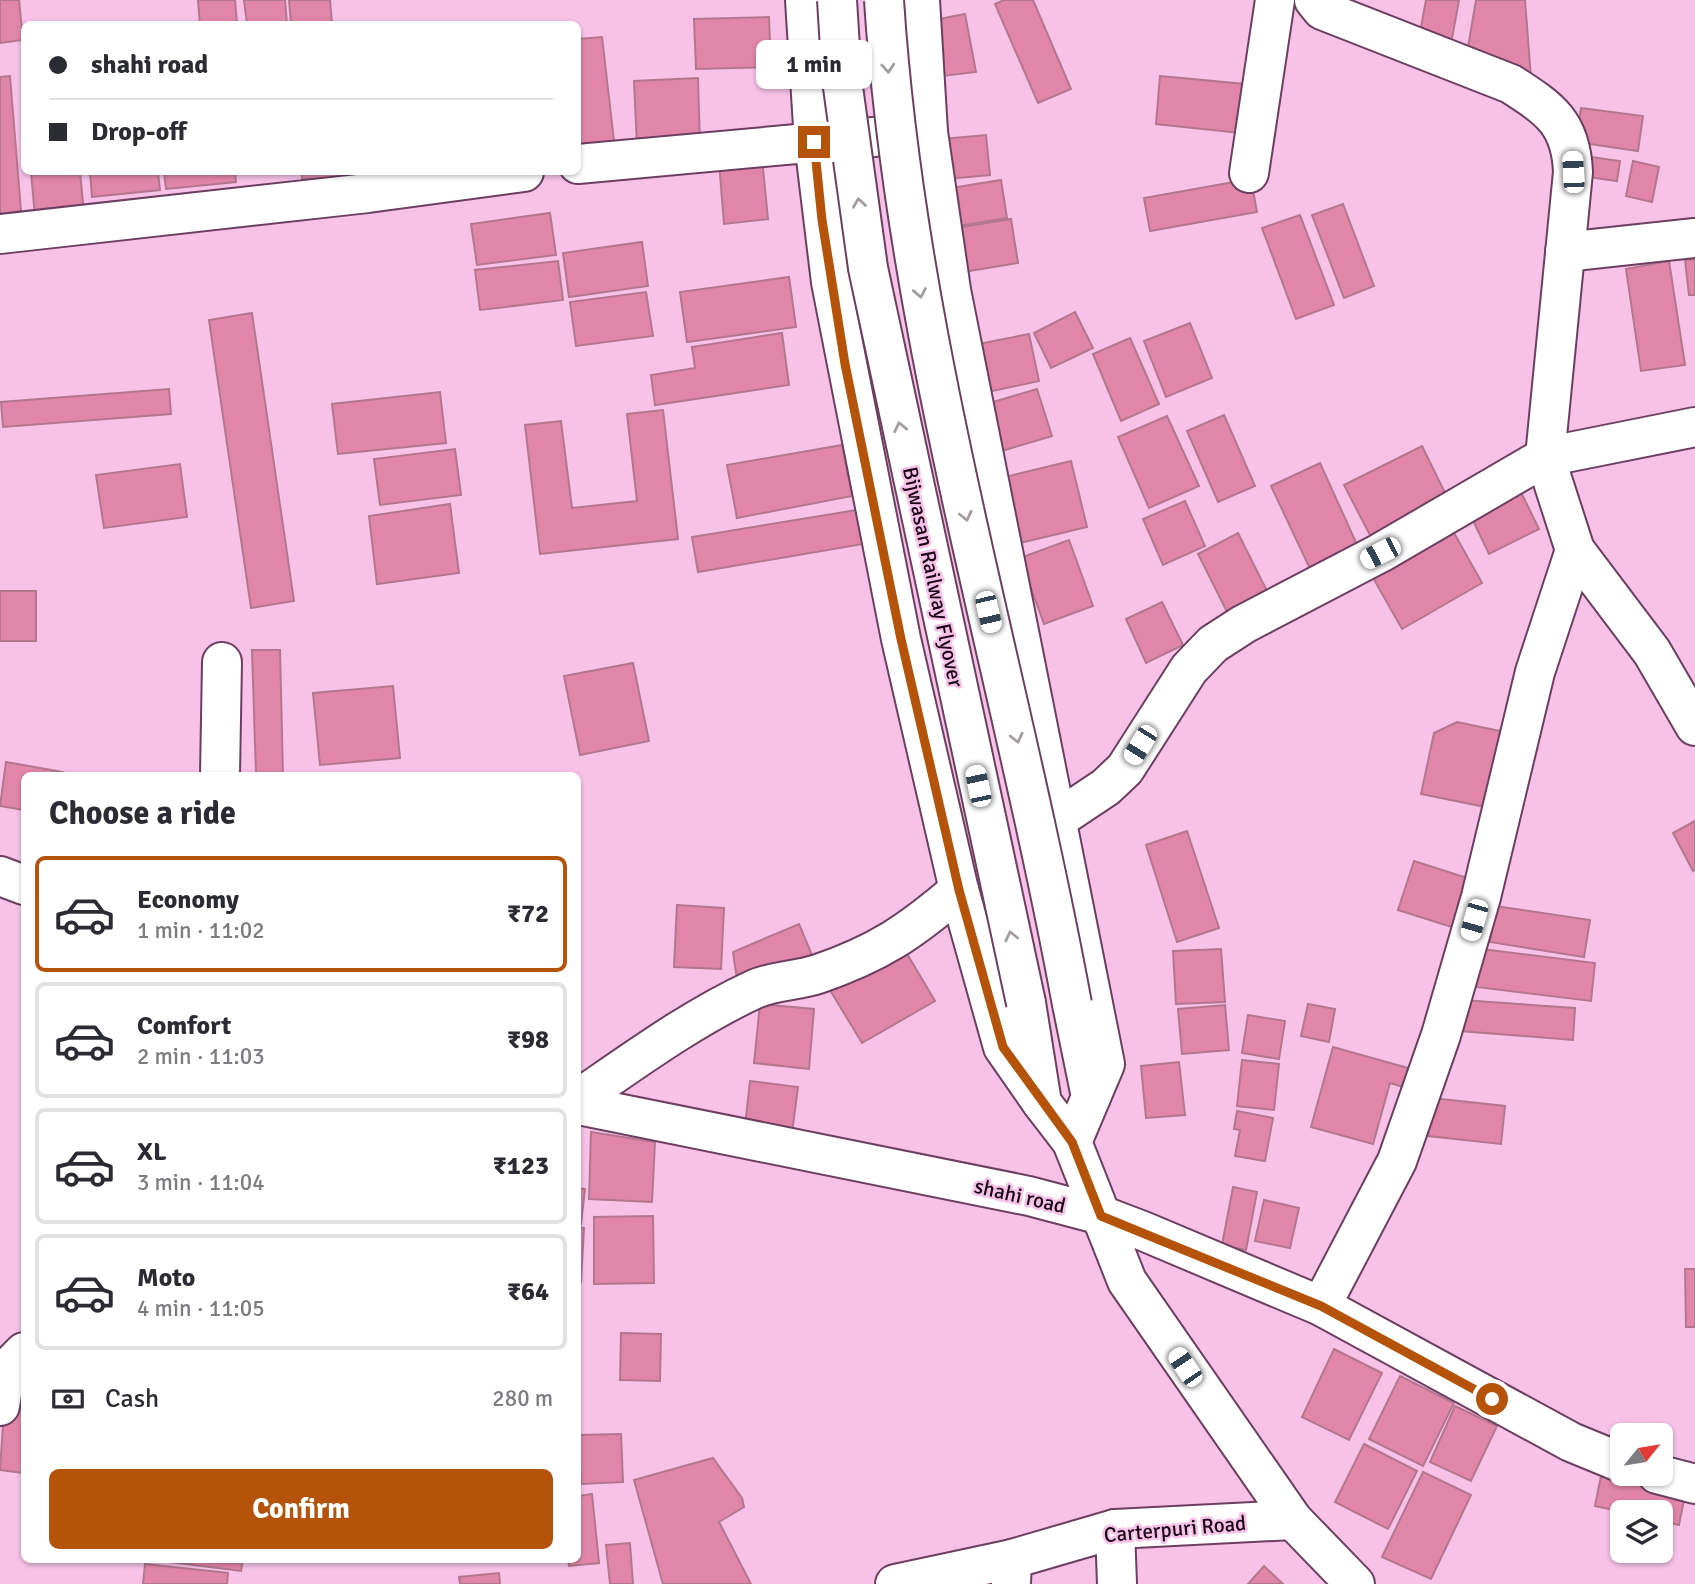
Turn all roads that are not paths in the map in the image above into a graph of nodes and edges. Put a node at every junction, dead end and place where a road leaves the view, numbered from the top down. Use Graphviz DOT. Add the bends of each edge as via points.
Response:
graph roads {
  1 [pos="804,0"];
  2 [pos="837,0"];
  3 [pos="884,0"];
  4 [pos="920,0"];
  5 [pos="1275,0"];
  6 [pos="1314,0"];
  7 [pos="928,132"];
  8 [pos="814,142"];
  9 [pos="581,164"];
  10 [pos="1249,173"];
  11 [pos="502,175"];
  12 [pos="0,234"];
  13 [pos="1695,239"];
  14 [pos="1565,252"];
  15 [pos="1695,427"];
  16 [pos="1545,457"];
  17 [pos="1575,550"];
  18 [pos="222,662"];
  19 [pos="1695,726"];
  20 [pos="220,772"];
  21 [pos="1058,819"];
  22 [pos="0,876"];
  23 [pos="21,884"];
  24 [pos="959,890"];
  25 [pos="581,1097"];
  26 [pos="1091,1097"];
  27 [pos="1042,1103"];
  28 [pos="581,1106"];
  29 [pos="1072,1142"];
  30 [pos="1101,1216"];
  31 [pos="1321,1306"];
  32 [pos="21,1355"];
  33 [pos="0,1406"];
  34 [pos="1610,1458"];
  35 [pos="1673,1478"];
  36 [pos="1695,1484"];
  37 [pos="1293,1520"];
  38 [pos="1115,1529"];
  39 [pos="1011,1572"];
  40 [pos="895,1584"];
  41 [pos="1117,1584"];
  42 [pos="1355,1584"];
  1 -- 8 [label="street"];
  27 -- 2 [label="street, Bijwasan Railway Flyover, one-way, bridge" via="1026,1003 868,268 842,80"];
  3 -- 26 [label="street, Bijwasan Railway Flyover, one-way, bridge" via="889,77 913,259 937,386 1049,879"];
  4 -- 7 [label="street"];
  5 -- 10 [label="street"];
  6 -- 14 [label="street" via="1322,9 1511,84 1561,123 1572,147 1573,172"];
  7 -- 8 [label="street"];
  7 -- 21 [label="street" via="951,290"];
  8 -- 9 [label="street"];
  8 -- 24 [label="street" via="845,364 901,639"];
  11 -- 12 [label="street"];
  13 -- 14 [label="street"];
  14 -- 16 [label="street"];
  15 -- 16 [label="street"];
  16 -- 17 [label="street"];
  16 -- 21 [label="street" via="1213,644 1189,669 1125,769 1106,788"];
  17 -- 19 [label="street" via="1652,652"];
  17 -- 31 [label="street" via="1535,672 1481,897 1441,1035 1397,1161"];
  18 -- 20 [label="street"];
  21 -- 26 [label="street" via="1105,1064"];
  22 -- 23 [label="street"];
  24 -- 25 [label="street" via="920,923 869,956 813,976 769,983 734,999"];
  24 -- 27 [label="street" via="1003,1047"];
  26 -- 29 [label="street"];
  27 -- 29 [label="street, Bijwasan Railway Flyover"];
  28 -- 30 [label="street, shahi road" via="1029,1196"];
  29 -- 30 [label="street, Bijwasan Railway Flyover"];
  30 -- 31 [label="street, shahi road"];
  30 -- 37 [label="street, Bijwasan Railway Flyover" via="1128,1281"];
  31 -- 34 [label="street, shahi road"];
  32 -- 33 [label="street" via="6,1370"];
  35 -- 36 [label="street"];
  37 -- 38 [label="street, Carterpuri Road"];
  37 -- 42 [label="street, Bijwasan Railway Flyover"];
  38 -- 39 [label="street, Carterpuri Road"];
  38 -- 41 [label="street"];
  39 -- 40 [label="street, Carterpuri Road"];
}
